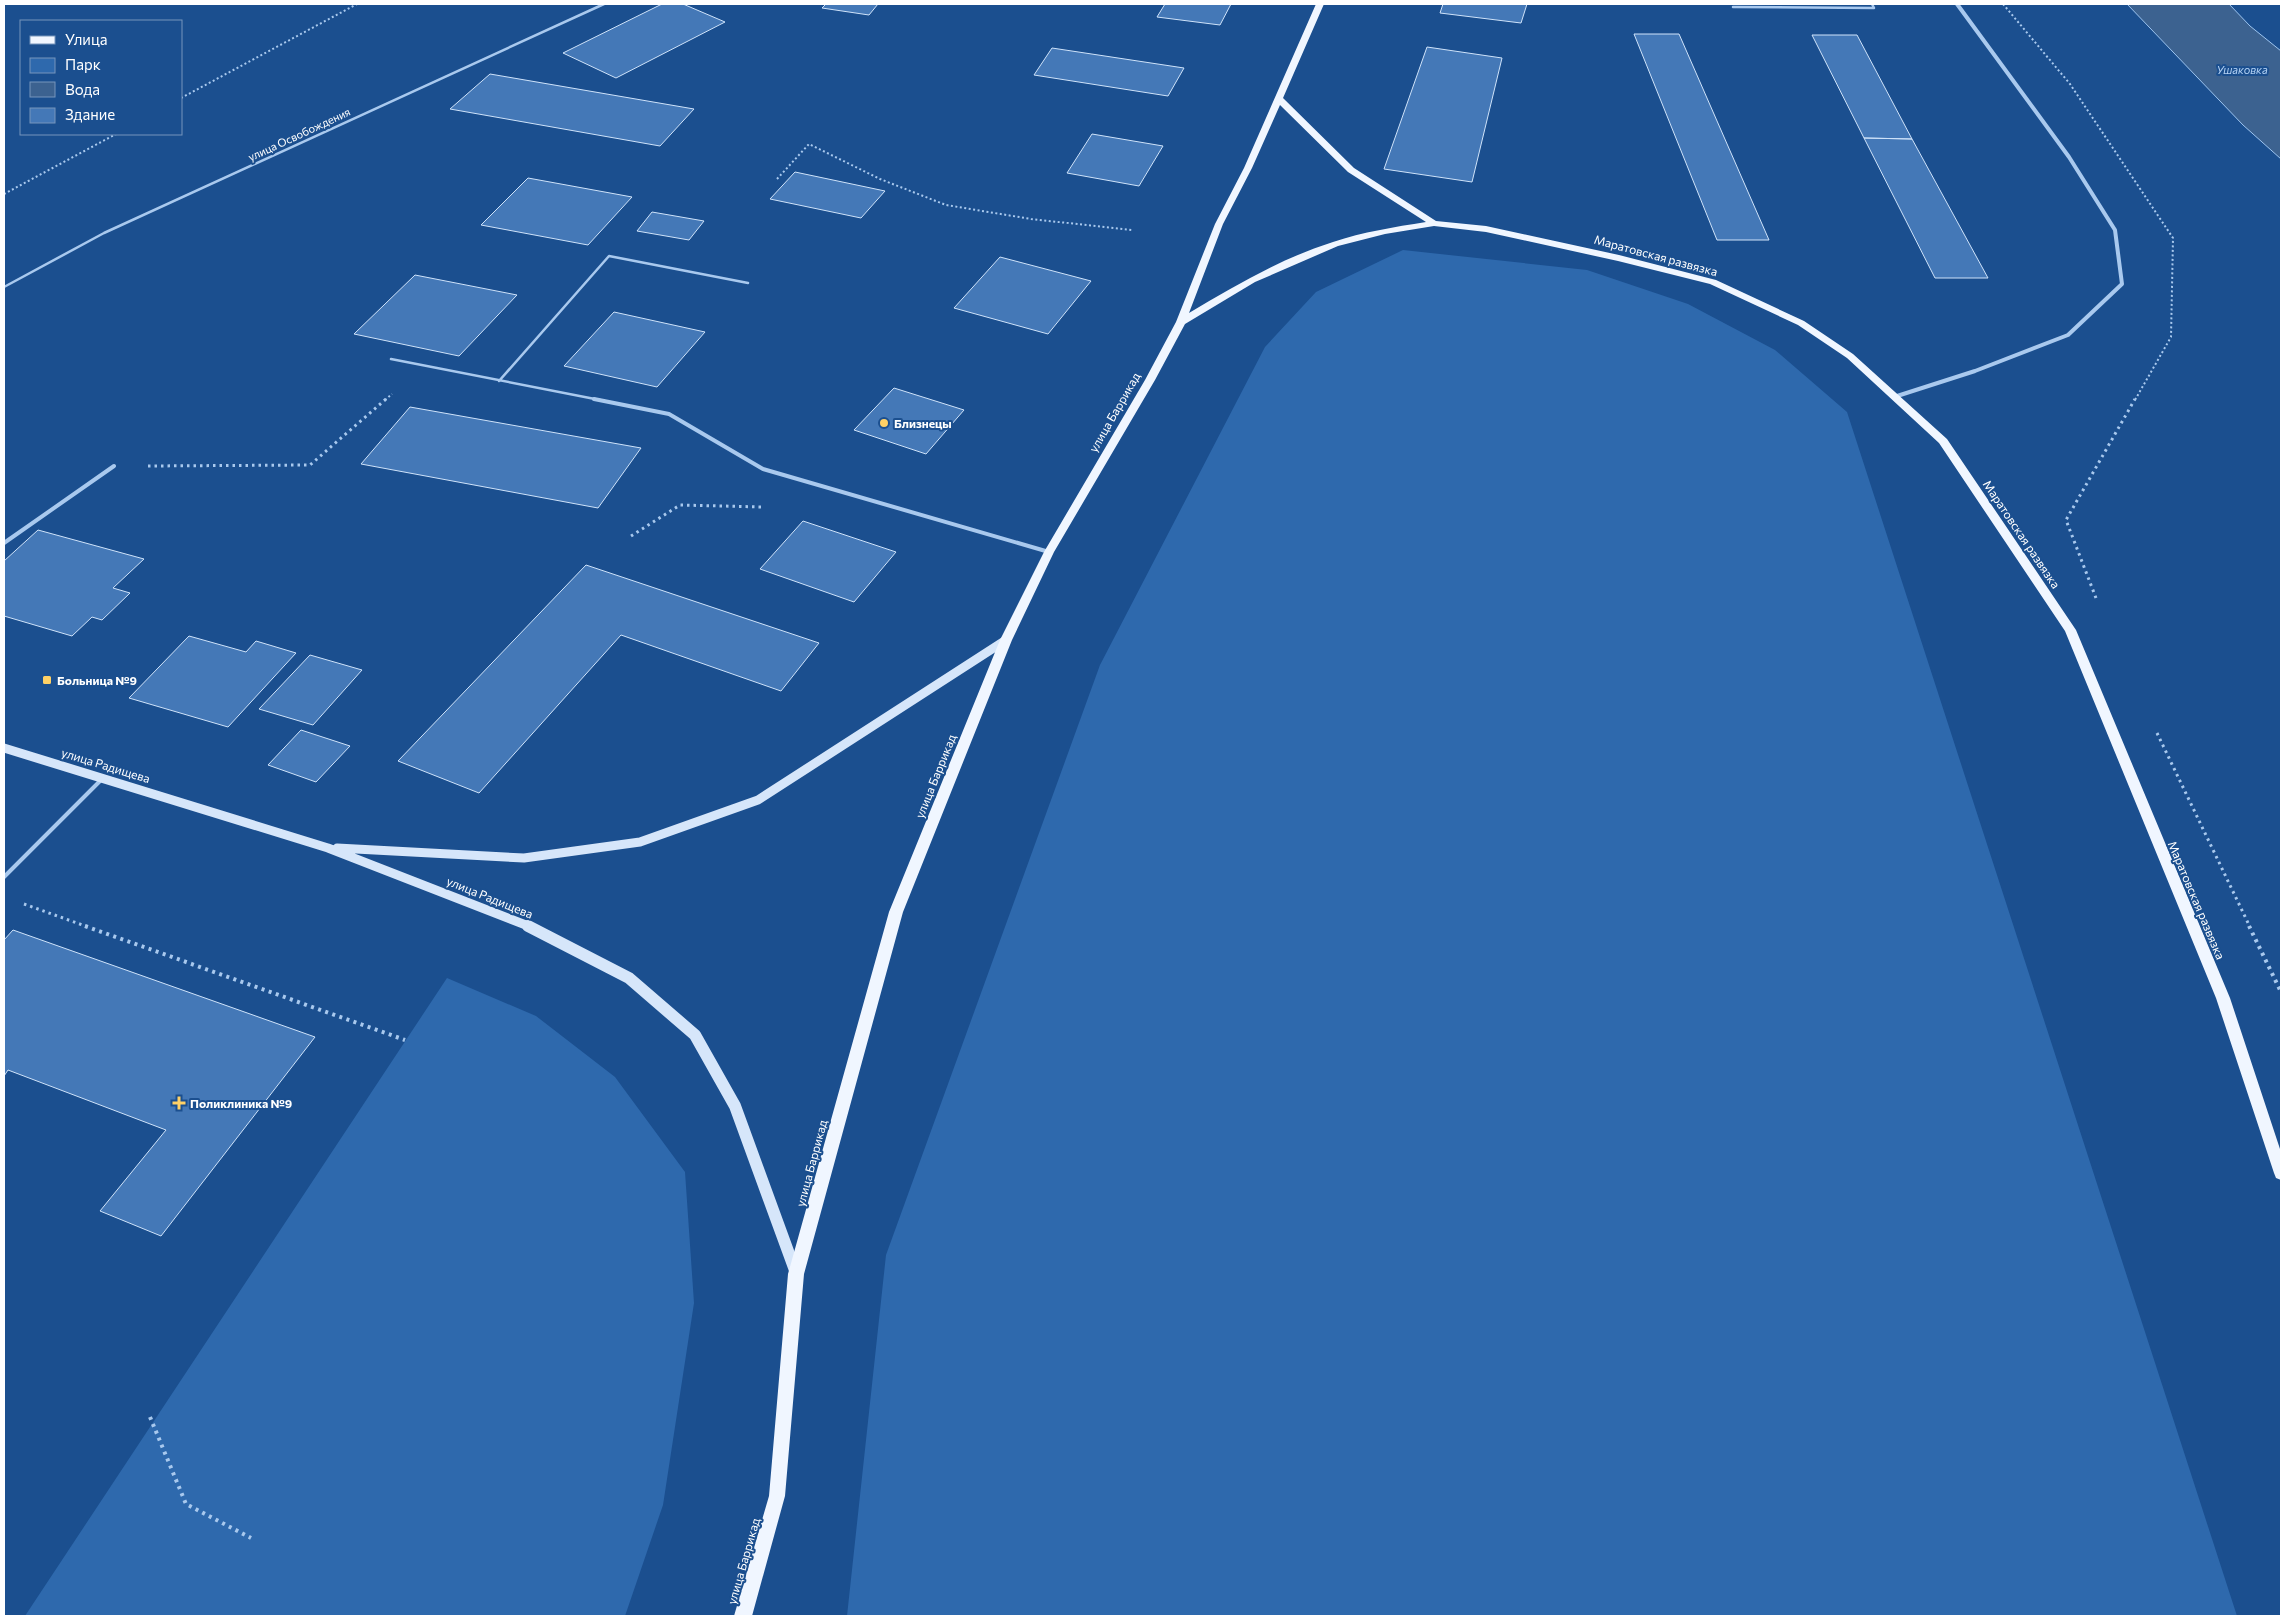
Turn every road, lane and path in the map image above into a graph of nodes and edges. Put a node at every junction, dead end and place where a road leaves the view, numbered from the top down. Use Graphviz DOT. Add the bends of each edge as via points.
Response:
graph roads {
  1 [pos="358,4"];
  2 [pos="604,4"];
  3 [pos="1320,4"];
  4 [pos="1872,4"];
  5 [pos="1957,4"];
  6 [pos="2003,4"];
  7 [pos="1733,7"];
  8 [pos="182,97"];
  9 [pos="1279,99"];
  10 [pos="114,135"];
  11 [pos="777,179"];
  12 [pos="4,194"];
  13 [pos="1434,223"];
  14 [pos="1132,230"];
  15 [pos="748,283"];
  16 [pos="4,287"];
  17 [pos="1181,322"];
  18 [pos="391,359"];
  19 [pos="425,366"];
  20 [pos="499,381"];
  21 [pos="1894,397"];
  22 [pos="114,466"];
  23 [pos="766,507"];
  24 [pos="631,536"];
  25 [pos="4,543"];
  26 [pos="1049,552"];
  27 [pos="2098,604"];
  28 [pos="1006,640"];
  29 [pos="2156,731"];
  30 [pos="4,748"];
  31 [pos="102,778"];
  32 [pos="328,848"];
  33 [pos="4,877"];
  34 [pos="16,901"];
  35 [pos="2281,992"];
  36 [pos="405,1040"];
  37 [pos="2281,1173"];
  38 [pos="796,1274"];
  39 [pos="150,1417"];
  40 [pos="251,1538"];
  41 [pos="743,1616"];
  1 -- 8 [label="path"];
  2 -- 16 [label="lane, улица Освобождения" via="104,233"];
  3 -- 9 [label="main road, улица Баррикад"];
  4 -- 7 [label="lane" via="1874,8"];
  5 -- 21 [label="street" via="2069,157 2115,230 2122,284 2068,335 1975,371"];
  6 -- 27 [label="path" via="2070,84 2173,238 2171,337 2066,520"];
  9 -- 13 [label="main road" via="1351,170"];
  9 -- 17 [label="main road, улица Баррикад" via="1219,224"];
  10 -- 12 [label="path"];
  11 -- 14 [label="path" via="809,144 880,179 946,205 1031,219"];
  13 -- 17 [label="main road" via="1385,230 1335,244 1252,280"];
  13 -- 21 [label="main road, Маратовская развязка" via="1486,229 1713,282 1801,323 1850,356"];
  15 -- 20 [label="lane" via="610,256"];
  17 -- 26 [label="main road, улица Баррикад"];
  18 -- 19 [label="lane"];
  19 -- 20 [label="lane"];
  19 -- 22 [label="path" via="310,465"];
  20 -- 26 [label="lane" via="669,414 763,469"];
  21 -- 37 [label="main road, Маратовская развязка" via="1943,441 2070,630 2223,998"];
  22 -- 25 [label="lane"];
  23 -- 24 [label="path" via="680,505"];
  26 -- 28 [label="main road, улица Баррикад"];
  28 -- 32 [label="main road" via="758,800 640,842 524,858"];
  28 -- 38 [label="main road, улица Баррикад" via="896,912"];
  29 -- 35 [label="path"];
  30 -- 31 [label="main road, улица Радищева"];
  31 -- 32 [label="main road, улица Радищева"];
  31 -- 33 [label="lane"];
  32 -- 38 [label="main road, улица Радищева" via="523,924 620,973 695,1035 735,1106"];
  34 -- 36 [label="path"];
  38 -- 41 [label="main road, улица Баррикад" via="777,1496"];
  39 -- 40 [label="path" via="186,1504"];
}
